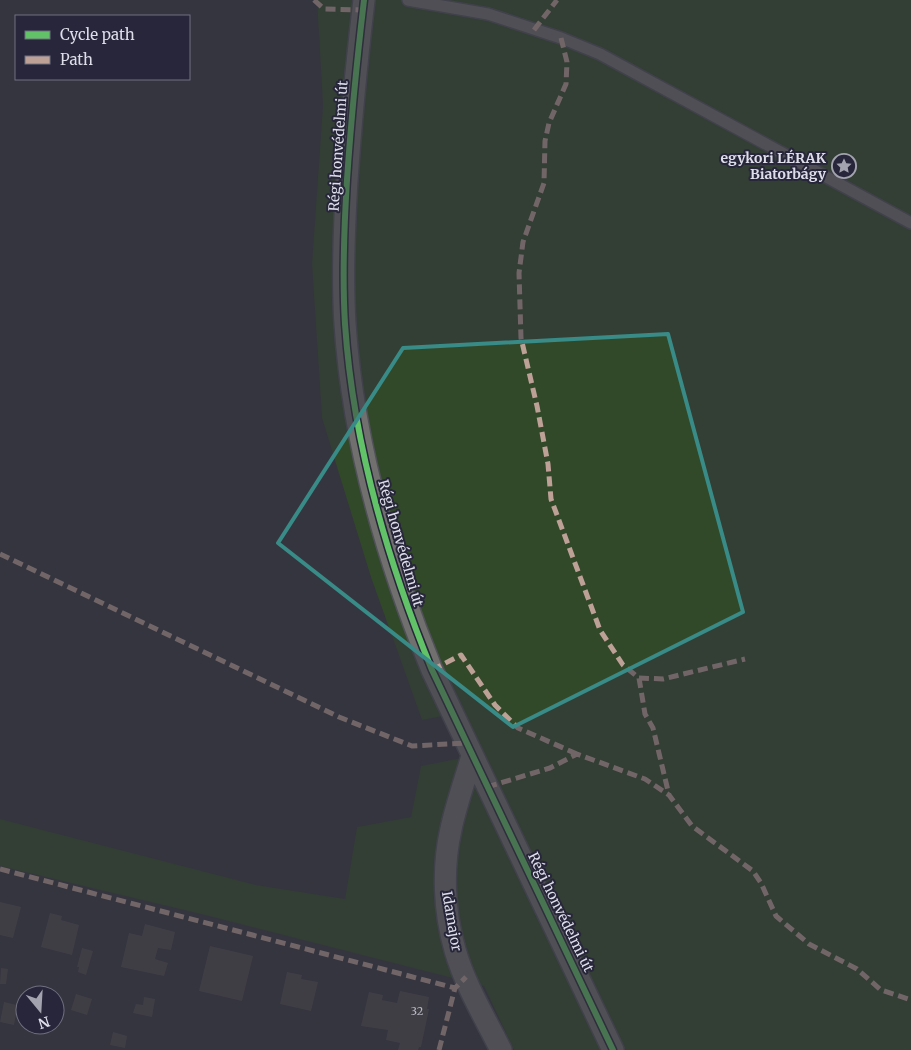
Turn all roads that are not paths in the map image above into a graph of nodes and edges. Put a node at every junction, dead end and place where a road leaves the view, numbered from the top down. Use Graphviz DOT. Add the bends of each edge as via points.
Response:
graph roads {
  1 [pos="364,0"];
  2 [pos="408,0"];
  3 [pos="911,223"];
  4 [pos="472,756"];
  5 [pos="501,1050"];
  6 [pos="613,1050"];
  1 -- 4 [label="street, Régi honvédelmi út" via="353,93 344,236 345,324 355,412 385,538 407,608"];
  2 -- 3 [label="lane" via="488,14 600,54"];
  4 -- 5 [label="street, Idamajor" via="450,830 447,908 455,950"];
  4 -- 6 [label="street, Régi honvédelmi út"];
}
